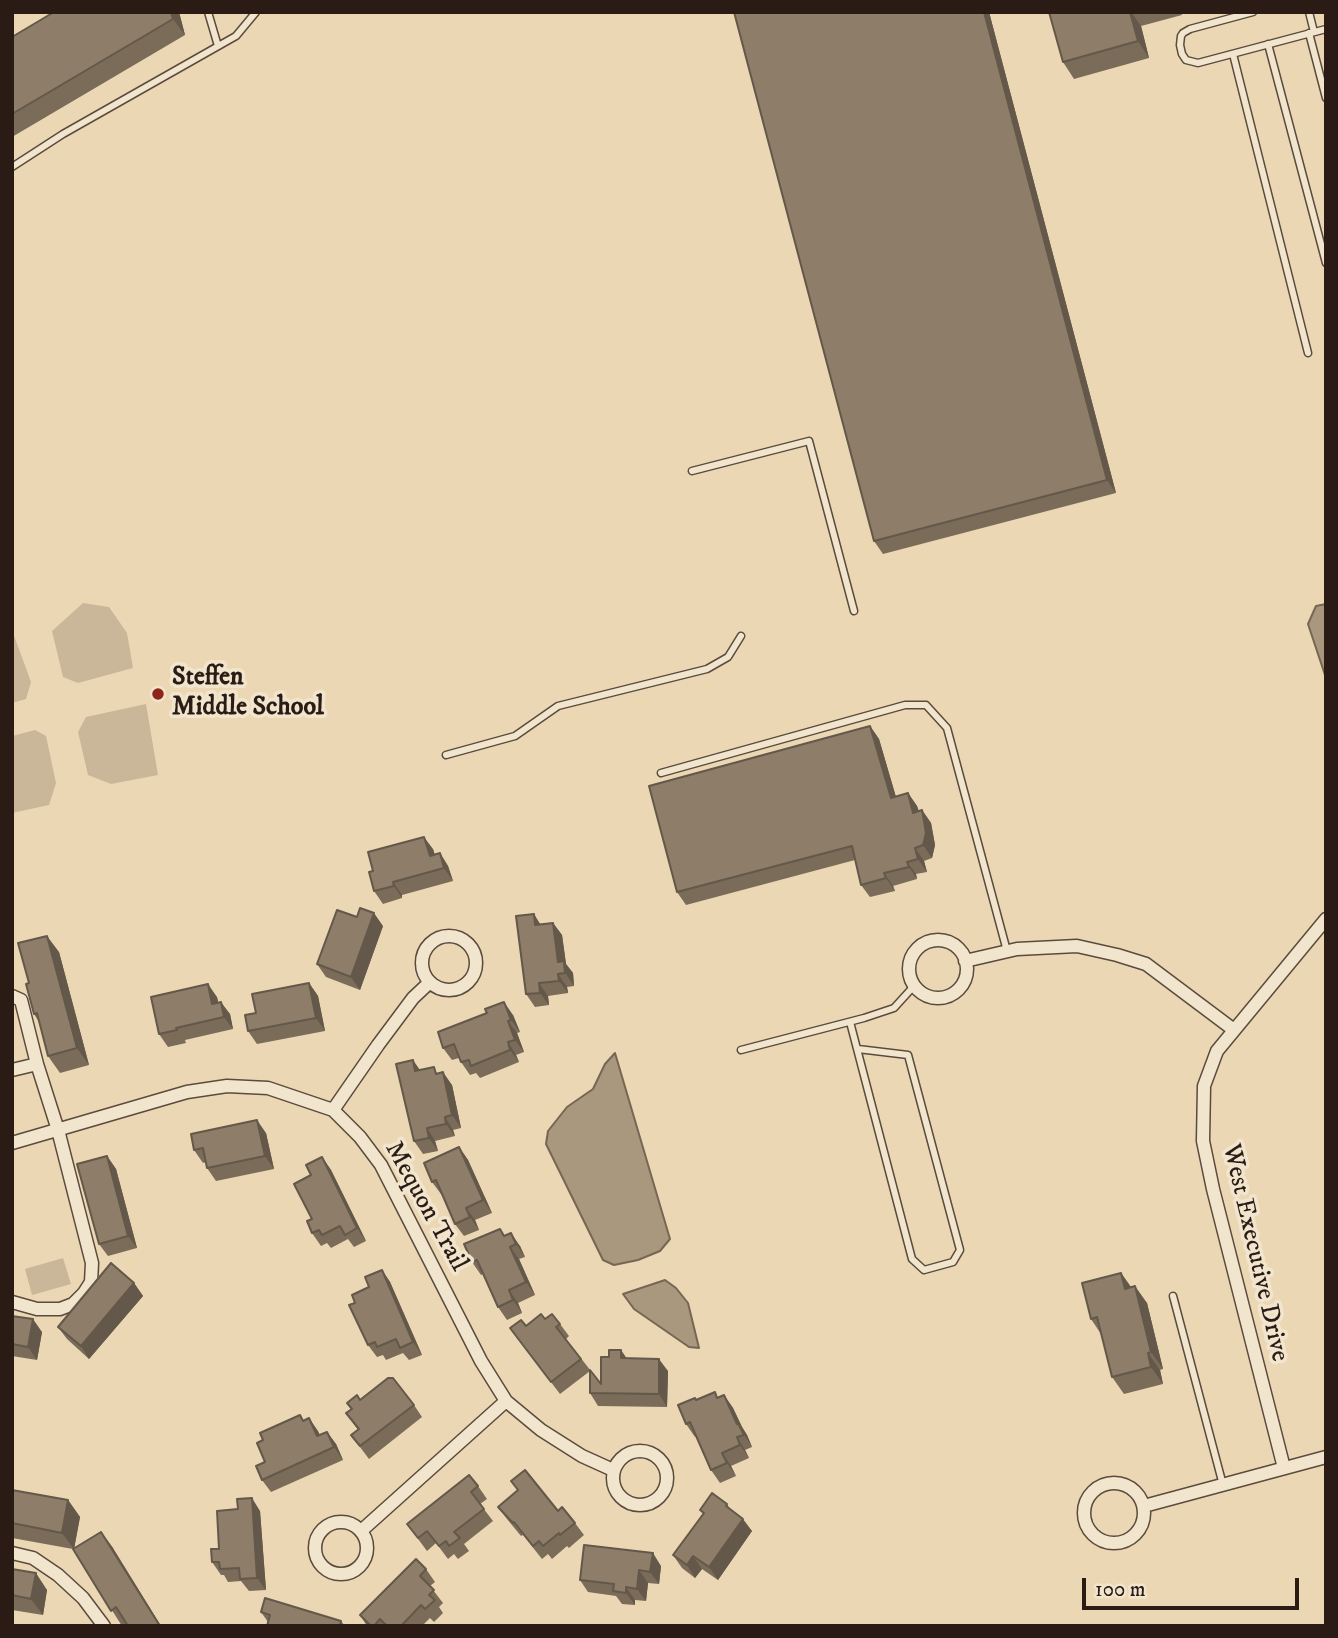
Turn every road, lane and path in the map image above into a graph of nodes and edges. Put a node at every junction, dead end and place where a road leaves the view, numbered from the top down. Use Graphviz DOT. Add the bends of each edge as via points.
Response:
graph roads {
  1 [pos="208,12"];
  2 [pos="256,12"];
  3 [pos="1253,12"];
  4 [pos="1309,12"];
  5 [pos="1326,29"];
  6 [pos="1311,33"];
  7 [pos="1268,44"];
  8 [pos="218,46"];
  9 [pos="1233,54"];
  10 [pos="1326,98"];
  11 [pos="12,167"];
  12 [pos="1326,263"];
  13 [pos="1308,353"];
  14 [pos="692,471"];
  15 [pos="854,611"];
  16 [pos="741,636"];
  17 [pos="446,755"];
  18 [pos="661,773"];
  19 [pos="1326,919"];
  20 [pos="1007,951"];
  21 [pos="965,961"];
  22 [pos="430,982"];
  23 [pos="914,986"];
  24 [pos="12,996"];
  25 [pos="850,1022"];
  26 [pos="1234,1030"];
  27 [pos="858,1049"];
  28 [pos="741,1050"];
  29 [pos="37,1064"];
  30 [pos="12,1070"];
  31 [pos="333,1110"];
  32 [pos="58,1130"];
  33 [pos="12,1143"];
  34 [pos="1173,1296"];
  35 [pos="12,1302"];
  36 [pos="506,1401"];
  37 [pos="1326,1457"];
  38 [pos="1284,1468"];
  39 [pos="613,1471"];
  40 [pos="1223,1485"];
  41 [pos="1144,1506"];
  42 [pos="361,1531"];
  43 [pos="12,1553"];
  44 [pos="104,1626"];
  1 -- 8 [label="lane"];
  2 -- 8 [label="lane" via="236,36"];
  3 -- 9 [label="lane" via="1190,29 1181,36 1182,54 1191,62"];
  4 -- 6 [label="lane"];
  5 -- 6 [label="lane"];
  6 -- 7 [label="lane"];
  6 -- 10 [label="lane"];
  7 -- 9 [label="lane"];
  7 -- 12 [label="lane"];
  8 -- 11 [label="lane"];
  9 -- 13 [label="lane"];
  14 -- 15 [label="lane" via="809,441"];
  16 -- 17 [label="lane" via="727,657 707,669 558,706 515,736"];
  18 -- 20 [label="lane" via="905,705 926,705 947,728"];
  19 -- 26 [label="street, West Executive Drive"];
  20 -- 21 [label="street"];
  20 -- 26 [label="street" via="1077,946 1146,964"];
  21 -- 23 [label="street" via="961,987 947,997 928,997"];
  21 -- 23 [label="street" via="954,945 934,940 925,943 911,958"];
  22 -- 22 [label="street" via="446,990 469,981 476,966 467,943 450,936 433,941 422,966"];
  22 -- 31 [label="street" via="413,998"];
  23 -- 25 [label="lane" via="894,1007"];
  24 -- 29 [label="street" via="21,1000"];
  25 -- 27 [label="lane"];
  25 -- 28 [label="lane"];
  26 -- 38 [label="street, West Executive Drive" via="1217,1051 1205,1086 1203,1141"];
  27 -- 27 [label="lane" via="912,1259 924,1270 953,1262 960,1250 908,1055"];
  29 -- 30 [label="street"];
  29 -- 32 [label="street"];
  31 -- 32 [label="street, Mequon Trail" via="268,1088 227,1086 187,1092"];
  31 -- 36 [label="street, Mequon Trail" via="381,1164"];
  32 -- 33 [label="street, Mequon Trail"];
  32 -- 35 [label="street" via="92,1263 91,1282 73,1304 60,1309"];
  34 -- 40 [label="lane"];
  36 -- 39 [label="street, Mequon Trail" via="541,1430"];
  36 -- 42 [label="street"];
  37 -- 38 [label="street"];
  38 -- 40 [label="street"];
  39 -- 39 [label="street" via="614,1489 626,1502 644,1505 665,1489 663,1463 649,1452 623,1456"];
  40 -- 41 [label="street"];
  41 -- 41 [label="street" via="1131,1488 1112,1483 1094,1490 1085,1517 1102,1540 1121,1542 1138,1531"];
  42 -- 42 [label="street" via="339,1521 323,1528 315,1542 322,1566 347,1574 362,1564 368,1547"];
  43 -- 44 [label="street" via="33,1558 58,1575"];
}
